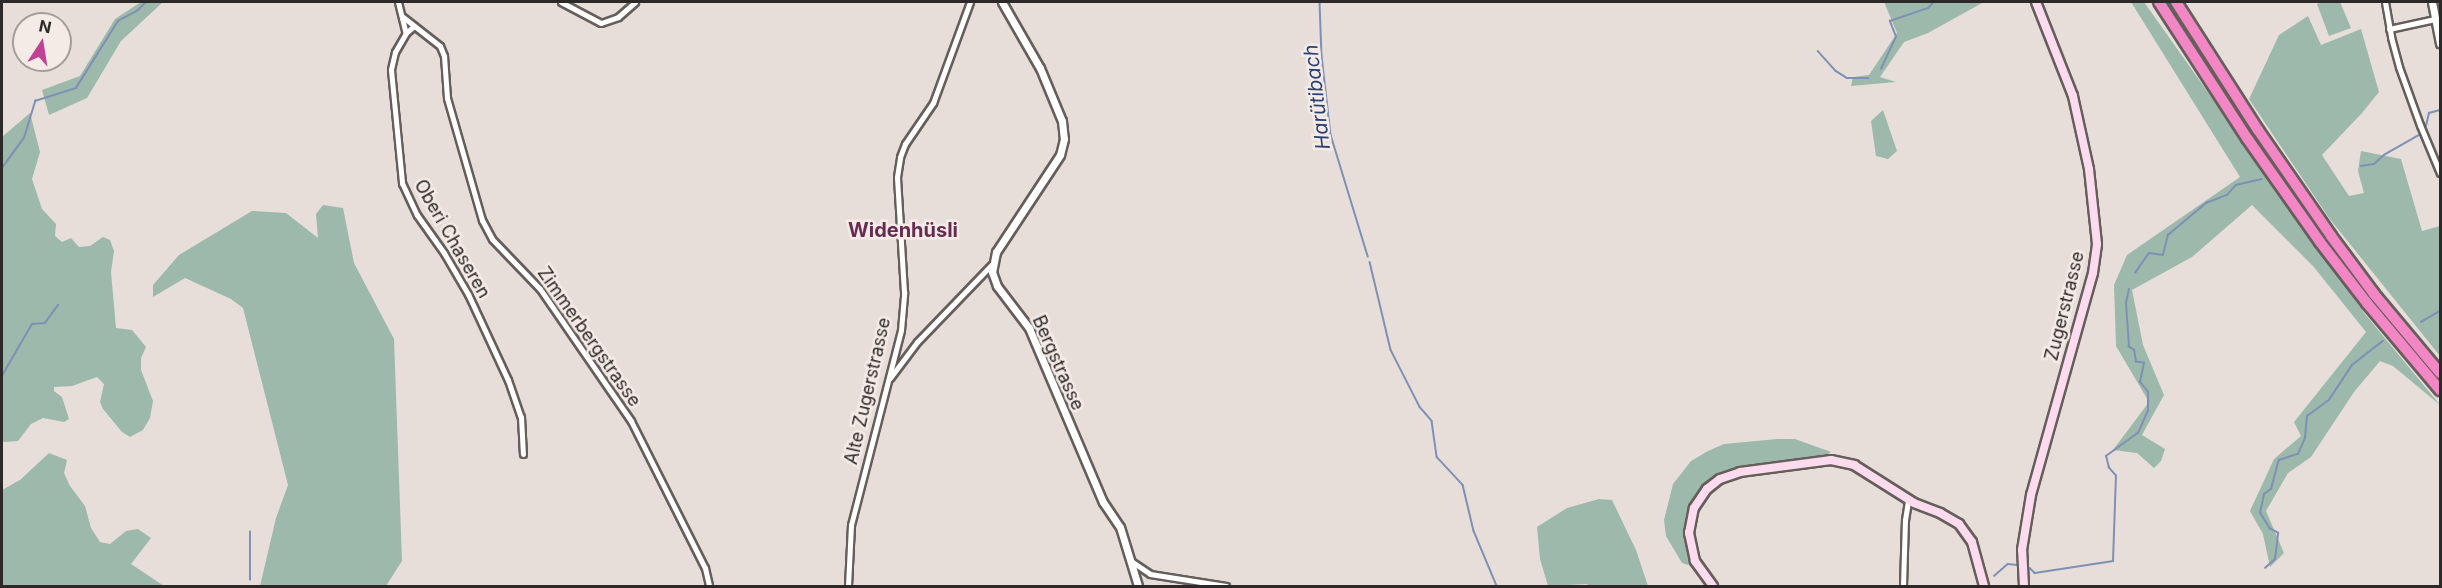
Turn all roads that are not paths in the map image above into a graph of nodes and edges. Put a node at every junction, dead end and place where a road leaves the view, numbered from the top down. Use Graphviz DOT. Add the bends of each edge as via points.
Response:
graph roads {
  1 [pos="398,2"];
  2 [pos="561,2"];
  3 [pos="635,2"];
  4 [pos="970,2"];
  5 [pos="1002,2"];
  6 [pos="2036,2"];
  7 [pos="2158,2"];
  8 [pos="2176,2"];
  9 [pos="2385,2"];
  10 [pos="2432,2"];
  11 [pos="403,17"];
  12 [pos="2435,19"];
  13 [pos="414,26"];
  14 [pos="2389,28"];
  15 [pos="406,33"];
  16 [pos="2440,43"];
  17 [pos="2440,173"];
  18 [pos="991,265"];
  19 [pos="2440,373"];
  20 [pos="889,380"];
  21 [pos="2440,390"];
  22 [pos="523,454"];
  23 [pos="1908,500"];
  24 [pos="1131,561"];
  25 [pos="1150,574"];
  26 [pos="1137,585"];
  27 [pos="709,586"];
  28 [pos="848,586"];
  29 [pos="1226,586"];
  30 [pos="1713,586"];
  31 [pos="1903,586"];
  32 [pos="1984,586"];
  33 [pos="2024,586"];
  1 -- 11 [label="street"];
  2 -- 3 [label="street" via="600,23 618,17"];
  4 -- 20 [label="street, Alte Zugerstrasse" via="933,103 900,157 897,177 904,291 901,330"];
  5 -- 18 [label="street" via="1040,68 1062,121 1064,139 1060,155"];
  6 -- 33 [label="main road, Zugerstrasse" via="2073,96 2090,169 2097,244 2090,284 2031,495 2024,535"];
  7 -- 21 [label="highway" via="2314,234"];
  8 -- 19 [label="highway" via="2331,236"];
  9 -- 14 [label="street"];
  10 -- 12 [label="street"];
  11 -- 13 [label="street, Zimmerbergstrasse"];
  11 -- 15 [label="street"];
  12 -- 14 [label="street"];
  12 -- 16 [label="street"];
  13 -- 15 [label="street"];
  13 -- 27 [label="street, Zimmerbergstrasse" via="440,46 444,56 447,98 482,220 492,238 540,289 631,422 705,568"];
  14 -- 17 [label="street"];
  15 -- 22 [label="street, Oberi Chaseren" via="395,52 391,70 402,183 417,215 468,294 508,380 521,417"];
  18 -- 20 [label="street" via="917,342"];
  18 -- 24 [label="street, Bergstrasse" via="997,286 1029,328 1103,502 1120,527"];
  20 -- 28 [label="street, Alte Zugerstrasse" via="850,525"];
  23 -- 30 [label="main road" via="1864,470 1839,461 1730,475 1704,493 1690,522 1695,561"];
  23 -- 31 [label="street"];
  23 -- 32 [label="main road" via="1948,517 1965,530 1976,550"];
  24 -- 25 [label="street"];
  24 -- 26 [label="street, Bergstrasse"];
  25 -- 26 [label="street"];
  25 -- 29 [label="street"];
}
